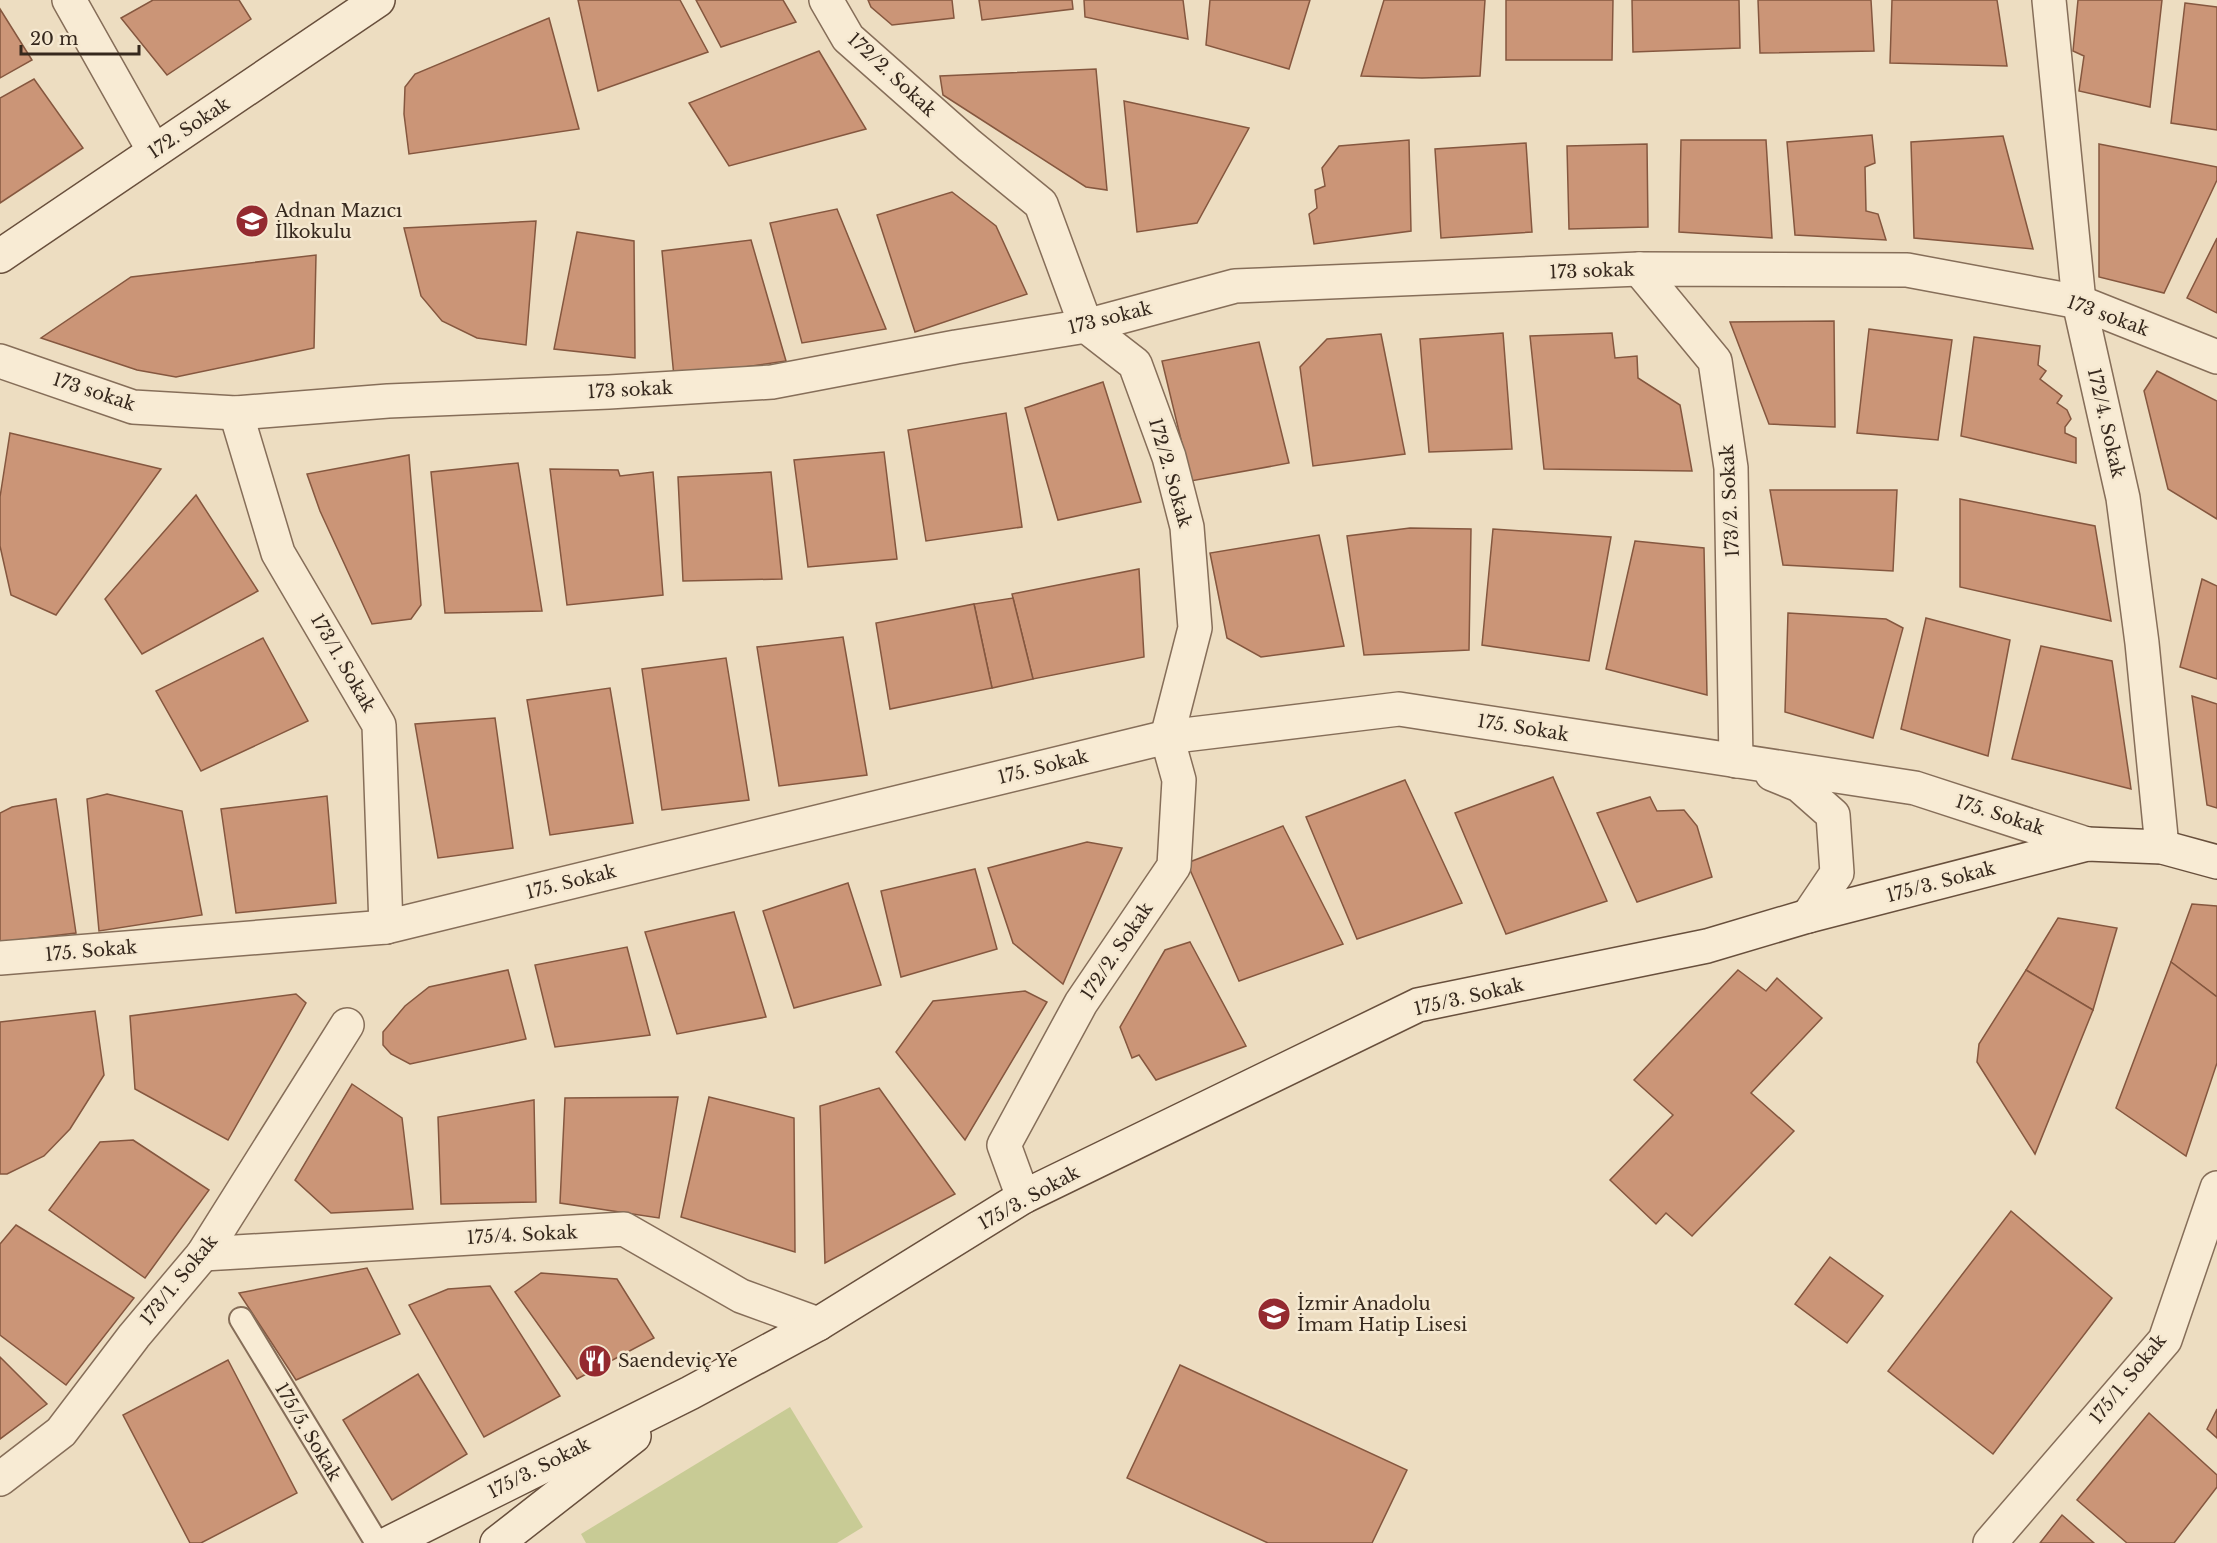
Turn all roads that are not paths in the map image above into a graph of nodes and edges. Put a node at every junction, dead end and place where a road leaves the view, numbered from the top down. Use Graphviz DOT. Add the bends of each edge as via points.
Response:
graph roads {
  1 [pos="69,0"];
  2 [pos="378,0"];
  3 [pos="826,0"];
  4 [pos="2049,0"];
  5 [pos="154,151"];
  6 [pos="0,256"];
  7 [pos="1639,269"];
  8 [pos="2079,302"];
  9 [pos="1086,326"];
  10 [pos="2217,357"];
  11 [pos="0,361"];
  12 [pos="236,412"];
  13 [pos="1167,737"];
  14 [pos="1736,761"];
  15 [pos="2087,844"];
  16 [pos="2162,847"];
  17 [pos="2217,862"];
  18 [pos="1808,916"];
  19 [pos="387,927"];
  20 [pos="0,958"];
  21 [pos="347,1025"];
  22 [pos="2217,1188"];
  23 [pos="1023,1197"];
  24 [pos="203,1254"];
  25 [pos="241,1319"];
  26 [pos="818,1324"];
  27 [pos="690,1393"];
  28 [pos="0,1479"];
  29 [pos="377,1543"];
  30 [pos="389,1543"];
  31 [pos="497,1543"];
  32 [pos="1990,1543"];
  1 -- 5 [label="street"];
  2 -- 5 [label="street, 172. Sokak"];
  3 -- 9 [label="street, 172/2. Sokak" via="848,38 1041,204"];
  4 -- 8 [label="street, 172/4. Sokak"];
  5 -- 6 [label="street, 172. Sokak"];
  7 -- 8 [label="street, 173 sokak" via="1907,270"];
  7 -- 9 [label="street, 173 sokak" via="1235,286"];
  7 -- 14 [label="street, 173/2. Sokak" via="1715,362 1731,468"];
  8 -- 10 [label="street, 173 sokak"];
  8 -- 16 [label="street, 172/4. Sokak" via="2123,498"];
  9 -- 12 [label="street, 173 sokak" via="772,382"];
  9 -- 13 [label="street, 172/2. Sokak" via="1135,364 1169,457 1187,527 1195,628"];
  11 -- 12 [label="street, 173 sokak" via="133,407"];
  12 -- 19 [label="street, 173/1. Sokak" via="278,553 379,725"];
  13 -- 14 [label="street, 175. Sokak" via="1399,709"];
  13 -- 19 [label="street, 175. Sokak"];
  13 -- 23 [label="street, 172/2. Sokak" via="1179,780 1174,866 1081,1003 1004,1145"];
  14 -- 15 [label="street, 175. Sokak" via="1915,788"];
  14 -- 18 [label="street" via="1799,785 1833,814 1837,873"];
  15 -- 16 [label="street, 175/3. Sokak"];
  15 -- 18 [label="street, 175/3. Sokak"];
  16 -- 17 [label="street, 175/3. Sokak"];
  18 -- 23 [label="street, 175/3. Sokak" via="1707,946 1418,1005"];
  19 -- 20 [label="street, 175. Sokak"];
  21 -- 24 [label="street, 173/1. Sokak"];
  22 -- 32 [label="street, 175/1. Sokak" via="2164,1340"];
  23 -- 26 [label="street, 175/3. Sokak"];
  24 -- 26 [label="street, 175/4. Sokak" via="624,1229 741,1296"];
  24 -- 28 [label="street, 173/1. Sokak" via="61,1432"];
  25 -- 29 [label="lane, 175/5. Sokak"];
  26 -- 27 [label="street, 175/3. Sokak"];
  27 -- 30 [label="street, 175/3. Sokak"];
  27 -- 31 [label="street, 175/3. Sokak"];
}
